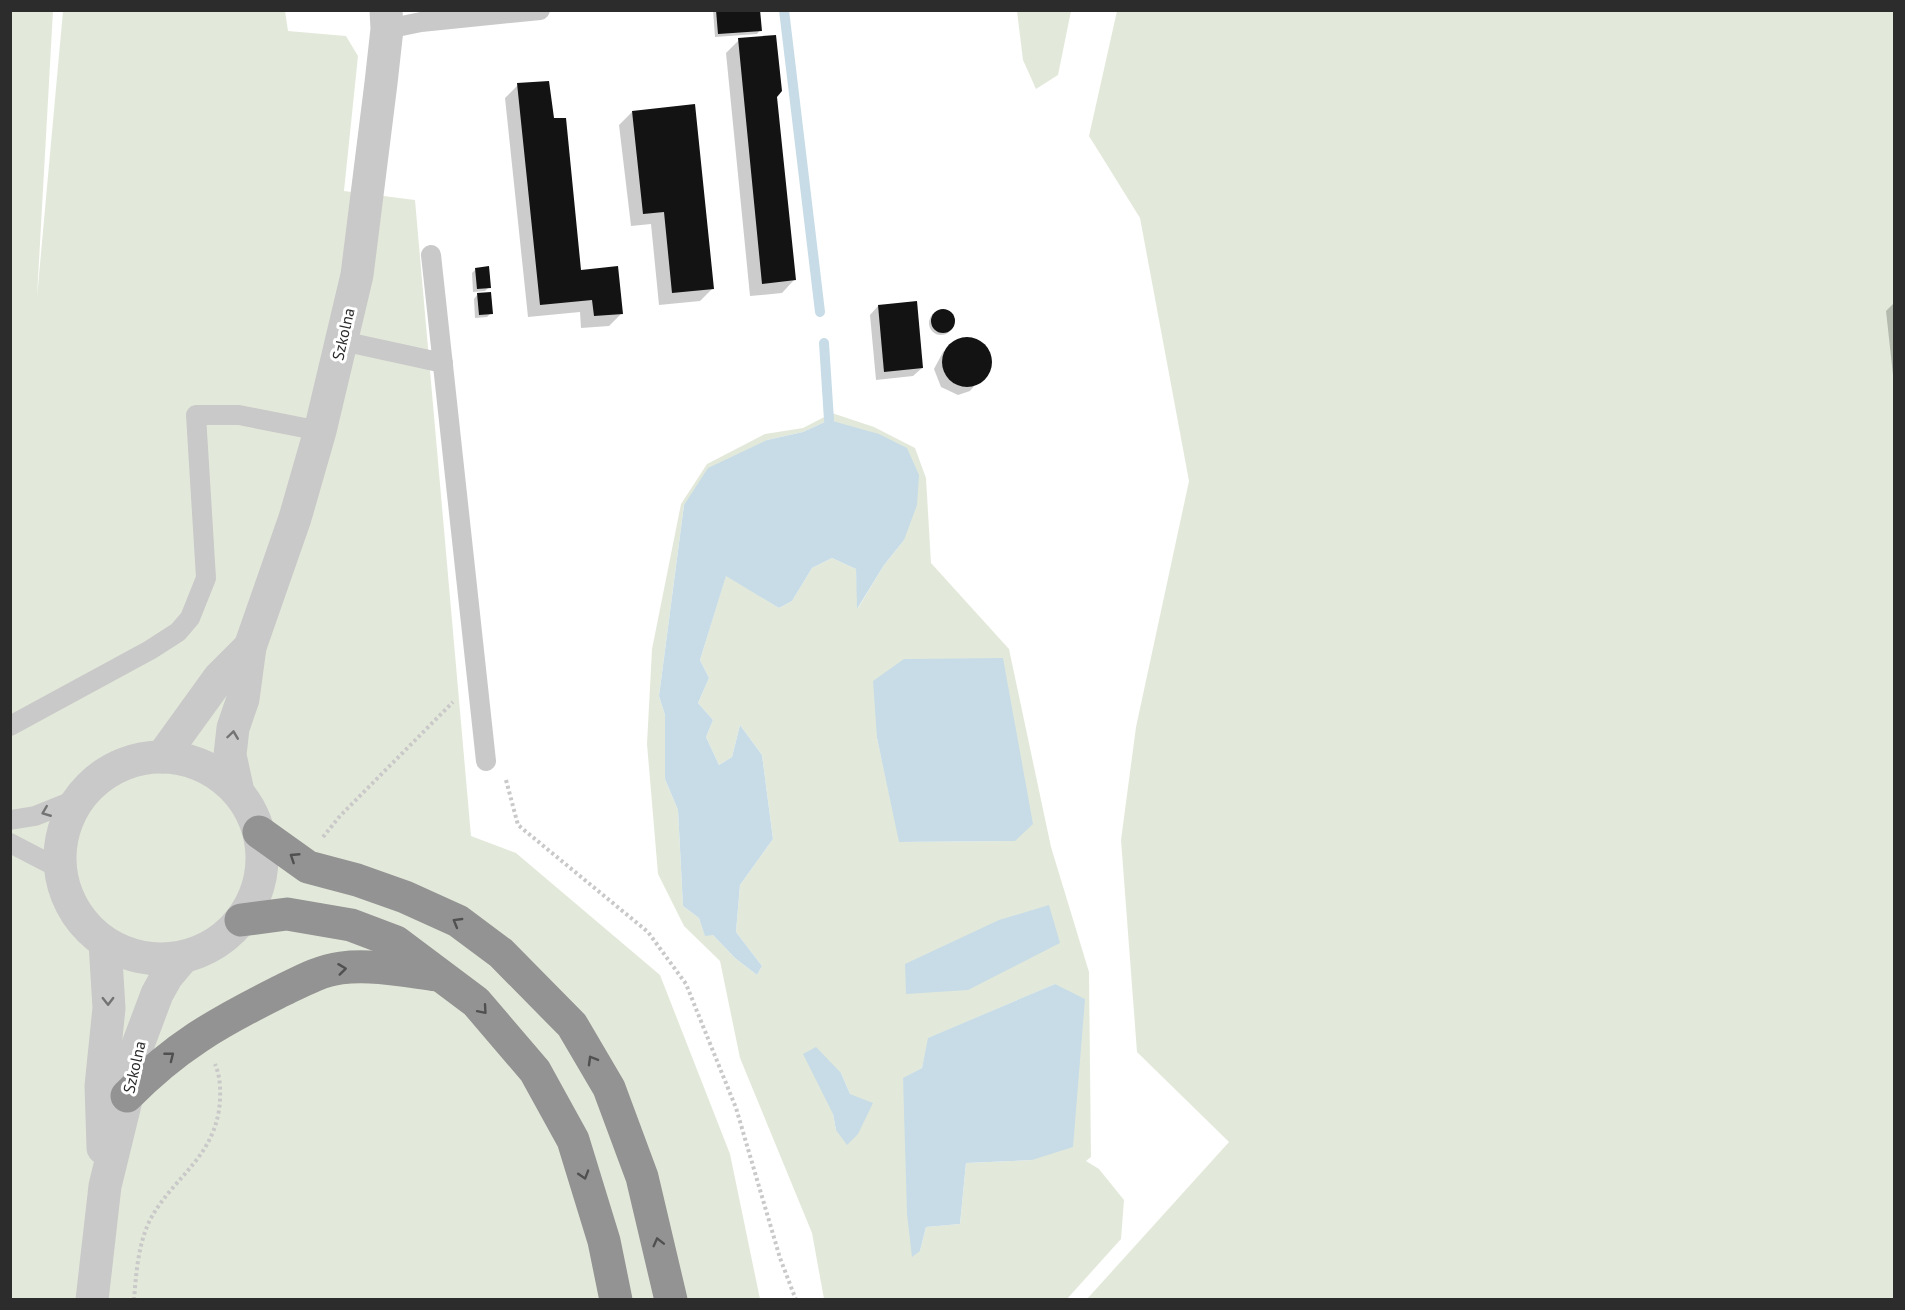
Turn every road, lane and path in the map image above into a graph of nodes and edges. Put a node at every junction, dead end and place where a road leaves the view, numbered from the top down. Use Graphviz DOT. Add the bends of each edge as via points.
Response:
graph roads {
  1 [pos="540,10"];
  2 [pos="386,20"];
  3 [pos="431,255"];
  4 [pos="342,341"];
  5 [pos="443,363"];
  6 [pos="320,431"];
  7 [pos="250,647"];
  8 [pos="10,726"];
  9 [pos="485,755"];
  10 [pos="162,757"];
  11 [pos="238,792"];
  12 [pos="80,798"];
  13 [pos="10,820"];
  14 [pos="259,832"];
  15 [pos="10,843"];
  16 [pos="60,869"];
  17 [pos="241,920"];
  18 [pos="105,943"];
  19 [pos="183,957"];
  20 [pos="437,975"];
  21 [pos="127,1096"];
  22 [pos="105,1186"];
  23 [pos="92,1299"];
  24 [pos="615,1299"];
  25 [pos="671,1299"];
  26 [pos="796,1299"];
  1 -- 2 [label="lane" via="421,22"];
  2 -- 4 [label="street, Szkolna" via="357,275"];
  3 -- 5 [label="lane"];
  4 -- 5 [label="lane"];
  4 -- 6 [label="street, Szkolna"];
  5 -- 9 [label="lane"];
  6 -- 7 [label="street, Szkolna" via="295,518"];
  6 -- 8 [label="lane" via="239,415 196,415 206,578 190,618 178,632 150,650"];
  7 -- 10 [label="street, Szkolna" via="219,678"];
  11 -- 7 [label="street, Szkolna, one-way" via="230,755"];
  9 -- 26 [label="path" via="501,763 518,825 648,932 686,984 736,1108"];
  10 -- 11 [label="street, Szkolna" via="196,763"];
  10 -- 12 [label="street, Szkolna" via="143,759 107,772"];
  11 -- 14 [label="street, Szkolna"];
  12 -- 13 [label="lane, one-way" via="35,816"];
  12 -- 16 [label="street, Szkolna" via="63,832"];
  14 -- 17 [label="street, Szkolna" via="261,878"];
  25 -- 14 [label="highway, one-way" via="642,1177 609,1088 572,1025 501,953 458,921 405,897 308,867"];
  15 -- 16 [label="lane"];
  16 -- 18 [label="street, Szkolna" via="75,910"];
  17 -- 19 [label="street, Szkolna" via="216,944"];
  17 -- 20 [label="highway" via="287,914 351,925 396,942"];
  18 -- 19 [label="street, Szkolna" via="143,958"];
  18 -- 22 [label="street, Szkolna, one-way" via="109,1008 101,1086"];
  19 -- 21 [label="street, Szkolna" via="157,994 133,1058"];
  21 -- 20 [label="highway, one-way" via="186,1043 313,975 341,968"];
  20 -- 24 [label="highway, one-way" via="476,1002 535,1071 568,1130 604,1241"];
  21 -- 22 [label="street, Szkolna"];
  22 -- 23 [label="street, Szkolna"];
}
